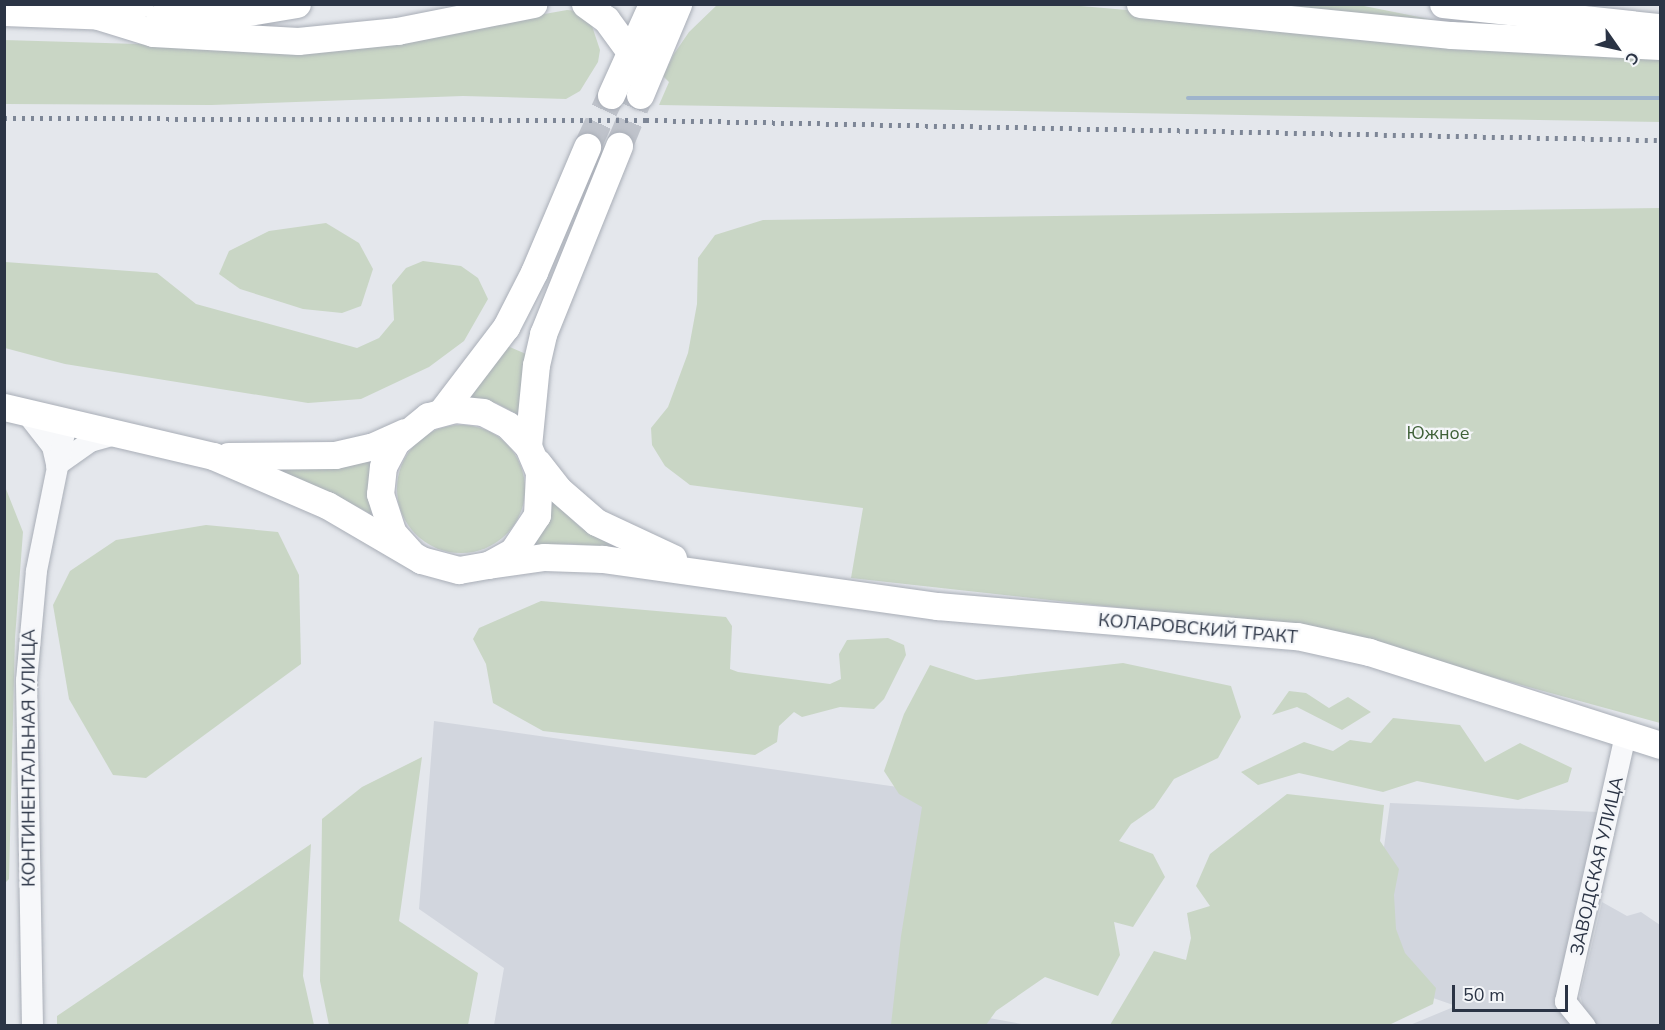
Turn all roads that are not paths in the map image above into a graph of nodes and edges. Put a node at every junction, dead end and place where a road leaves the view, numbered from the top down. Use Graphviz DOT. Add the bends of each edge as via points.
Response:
graph roads {
  1 [pos="140,4"];
  2 [pos="297,4"];
  3 [pos="533,4"];
  4 [pos="585,4"];
  5 [pos="651,4"];
  6 [pos="678,4"];
  7 [pos="697,4"];
  8 [pos="1140,4"];
  9 [pos="1443,4"];
  10 [pos="4,12"];
  11 [pos="95,15"];
  12 [pos="1660,27"];
  13 [pos="1660,46"];
  14 [pos="642,57"];
  15 [pos="611,95"];
  16 [pos="640,95"];
  17 [pos="619,146"];
  18 [pos="587,147"];
  19 [pos="16,411"];
  20 [pos="442,411"];
  21 [pos="66,423"];
  22 [pos="405,431"];
  23 [pos="115,434"];
  24 [pos="531,452"];
  25 [pos="213,456"];
  26 [pos="56,465"];
  27 [pos="410,552"];
  28 [pos="488,565"];
  29 [pos="723,573"];
  30 [pos="1625,734"];
  31 [pos="1660,745"];
  32 [pos="32,1026"];
  33 [pos="1585,1026"];
  1 -- 11 [label="main road"];
  2 -- 11 [label="main road" via="213,18"];
  3 -- 11 [label="main road" via="397,31 298,41 153,33"];
  4 -- 14 [label="main road" via="606,19"];
  5 -- 14 [label="main road"];
  6 -- 14 [label="main road"];
  7 -- 14 [label="main road"];
  8 -- 13 [label="main road" via="1451,35"];
  9 -- 12 [label="main road"];
  10 -- 11 [label="main road"];
  14 -- 15 [label="main road"];
  14 -- 16 [label="main road"];
  17 -- 24 [label="main road" via="543,334 536,365"];
  18 -- 20 [label="main road" via="507,327"];
  19 -- 21 [label="main road"];
  19 -- 26 [label="street" via="52,446"];
  20 -- 22 [label="main road"];
  20 -- 24 [label="main road" via="483,412 508,425"];
  21 -- 23 [label="main road"];
  21 -- 26 [label="street, КОНТИНЕНТАЛЬНАЯ УЛИЦА"];
  22 -- 25 [label="main road" via="371,447 335,455"];
  22 -- 27 [label="main road" via="383,466 380,494 392,532"];
  23 -- 25 [label="main road"];
  23 -- 26 [label="street" via="90,441"];
  24 -- 28 [label="main road" via="541,487 537,515 513,551"];
  24 -- 29 [label="main road, КОЛАРОВСКИЙ ТРАКТ" via="558,489 596,522 659,554"];
  25 -- 27 [label="main road" via="299,492"];
  26 -- 32 [label="street, КОНТИНЕНТАЛЬНАЯ УЛИЦА" via="36,570 26,680"];
  27 -- 28 [label="main road" via="446,569"];
  28 -- 29 [label="main road, КОЛАРОВСКИЙ ТРАКТ" via="571,557"];
  29 -- 30 [label="main road, КОЛАРОВСКИЙ ТРАКТ" via="937,606 1297,636 1369,652"];
  30 -- 31 [label="main road, КОЛАРОВСКИЙ ТРАКТ"];
  30 -- 33 [label="street, ЗАВОДСКАЯ УЛИЦА" via="1565,1001"];
}
